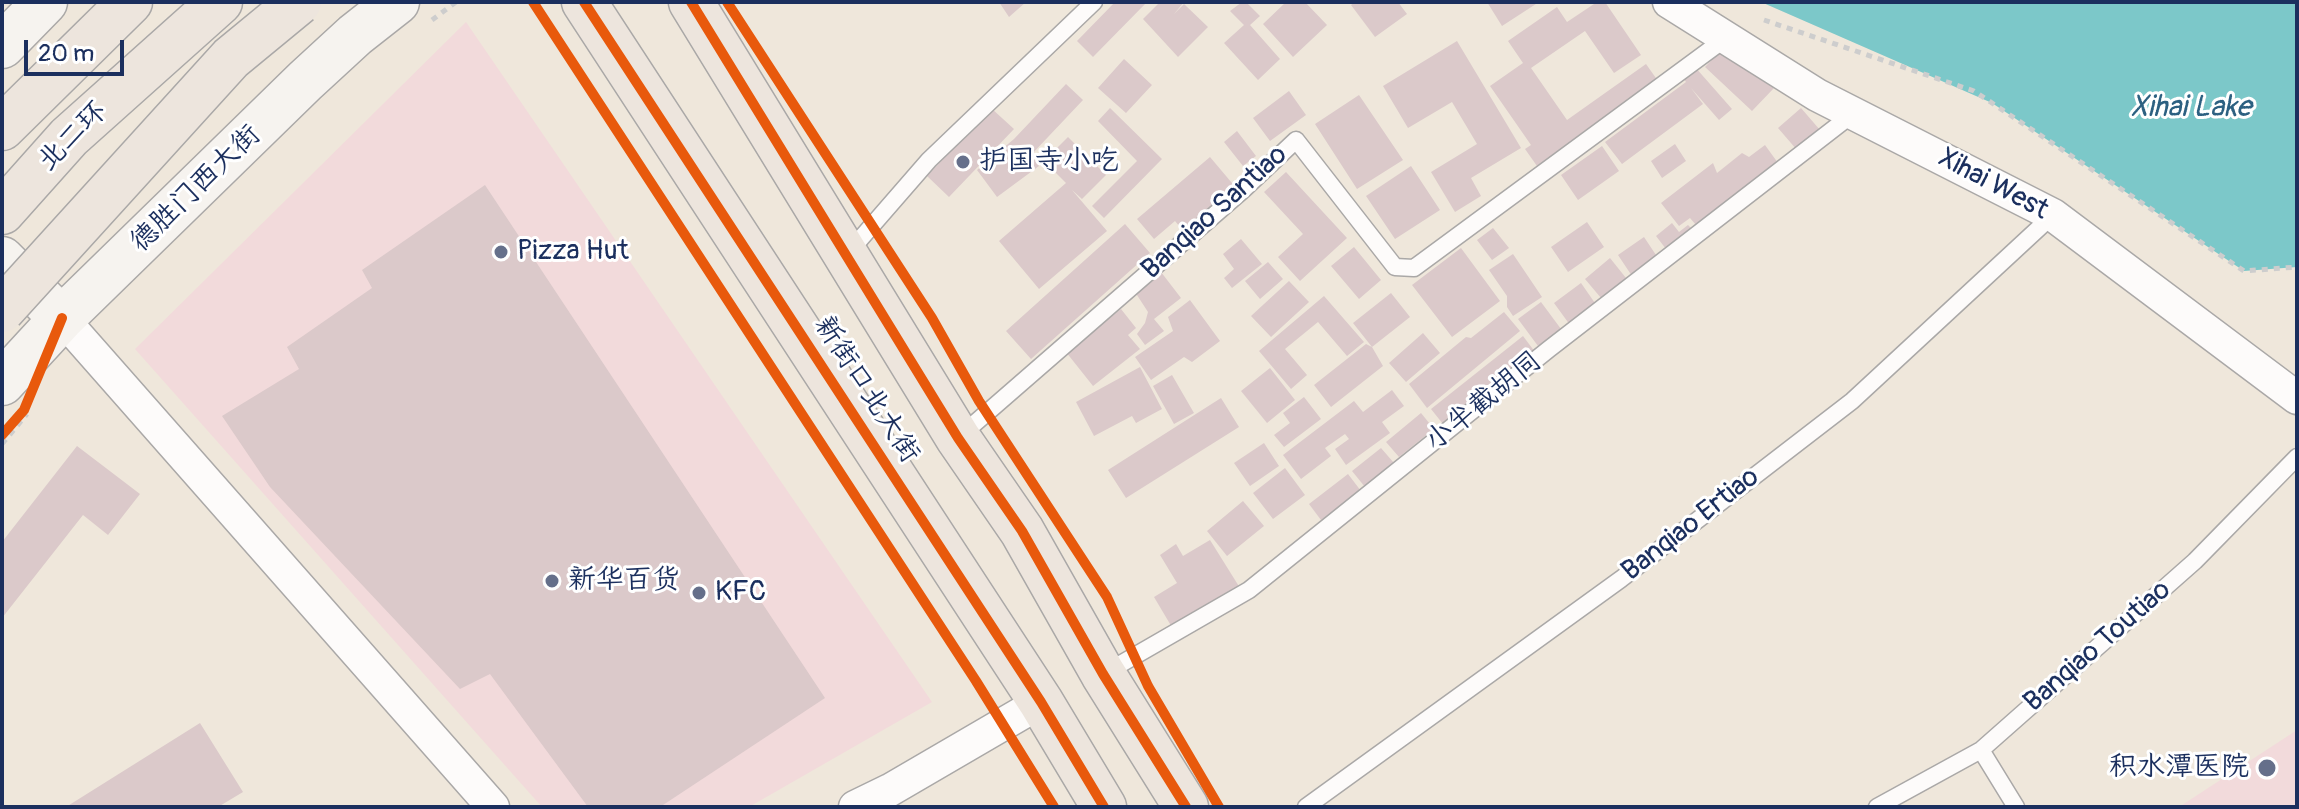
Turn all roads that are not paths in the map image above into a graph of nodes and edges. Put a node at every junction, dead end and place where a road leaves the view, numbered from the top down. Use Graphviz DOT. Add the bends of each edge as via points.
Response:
graph roads {
  1 [pos="45,2"];
  2 [pos="130,2"];
  3 [pos="220,2"];
  4 [pos="299,2"];
  5 [pos="397,2"];
  6 [pos="584,2"];
  7 [pos="691,2"];
  8 [pos="1094,2"];
  9 [pos="1669,2"];
  10 [pos="1726,38"];
  11 [pos="2,46"];
  12 [pos="1854,113"];
  13 [pos="2,128"];
  14 [pos="2,212"];
  15 [pos="2053,215"];
  16 [pos="846,255"];
  17 [pos="2,259"];
  18 [pos="2,310"];
  19 [pos="62,318"];
  20 [pos="16,390"];
  21 [pos="2297,398"];
  22 [pos="958,438"];
  23 [pos="2297,457"];
  24 [pos="1103,674"];
  25 [pos="1041,702"];
  26 [pos="1981,750"];
  27 [pos="493,807"];
  28 [pos="855,807"];
  29 [pos="1104,807"];
  30 [pos="1186,807"];
  31 [pos="1306,807"];
  32 [pos="1877,807"];
  33 [pos="2016,807"];
  1 -- 11 [label="street"];
  2 -- 13 [label="main road, 北二环"];
  3 -- 14 [label="main road, 北二环" via="69,137"];
  4 -- 18 [label="main road, bridge" via="231,58"];
  5 -- 19 [label="street, 德胜门西大街" via="345,44"];
  6 -- 25 [label="main road, 新街口北大街"];
  7 -- 16 [label="main road, 新街口北大街"];
  8 -- 16 [label="lane" via="929,160"];
  9 -- 10 [label="street, Xihai West"];
  10 -- 12 [label="street, Xihai West"];
  10 -- 22 [label="lane, Banqiao Santiao" via="1414,268 1395,267 1296,140"];
  12 -- 15 [label="street, Xihai West"];
  12 -- 24 [label="lane, 小半截胡同" via="1249,590"];
  15 -- 21 [label="street, Xihai West"];
  15 -- 31 [label="lane, Banqiao Ertiao" via="1852,401 1621,579"];
  16 -- 22 [label="main road, 新街口北大街"];
  17 -- 19 [label="street"];
  19 -- 20 [label="street, 德胜门西大街"];
  19 -- 27 [label="street"];
  22 -- 24 [label="main road, 新街口北大街" via="1022,531"];
  23 -- 26 [label="lane, Banqiao Toutiao" via="2195,561"];
  24 -- 30 [label="main road, 新街口北大街"];
  25 -- 28 [label="street"];
  25 -- 29 [label="main road, 新街口北大街"];
  26 -- 32 [label="lane, Banqiao Toutiao"];
  26 -- 33 [label="lane"];
}
